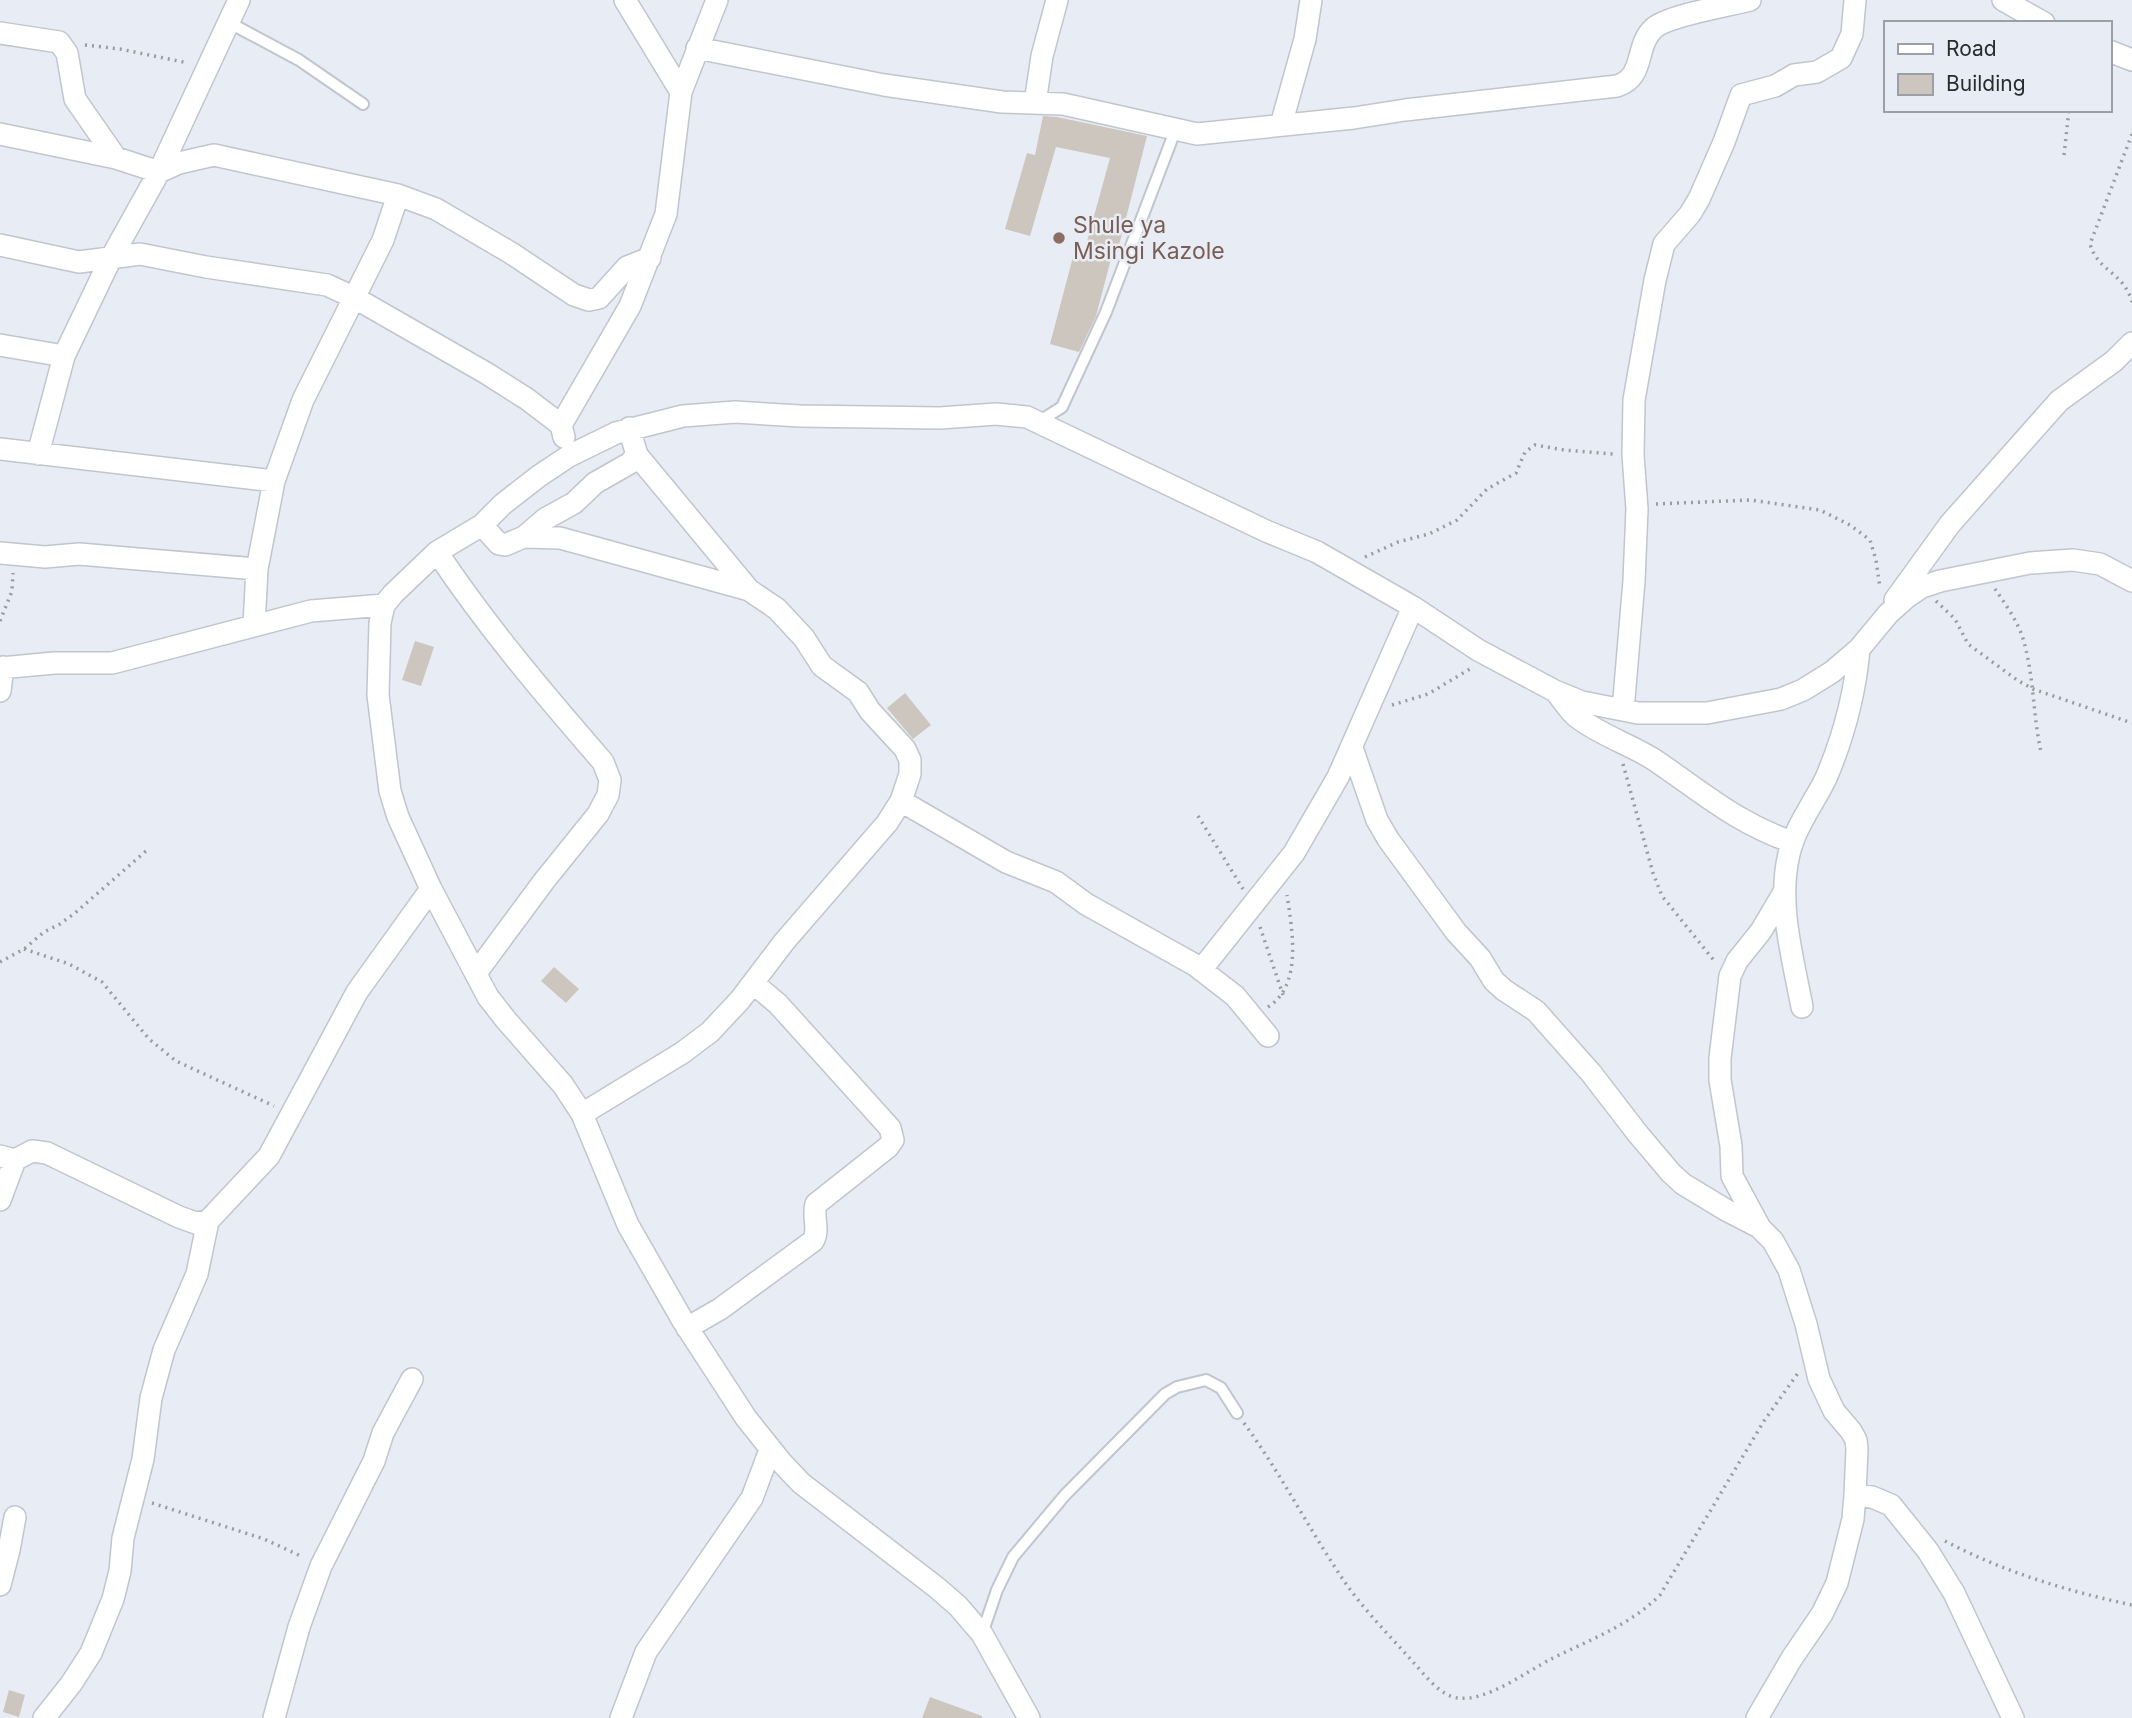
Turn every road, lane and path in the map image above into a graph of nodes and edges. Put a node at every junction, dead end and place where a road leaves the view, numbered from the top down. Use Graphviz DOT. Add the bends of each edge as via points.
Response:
graph roads {
  1 [pos="239,0"];
  2 [pos="625,0"];
  3 [pos="717,0"];
  4 [pos="1057,0"];
  5 [pos="1311,0"];
  6 [pos="1750,0"];
  7 [pos="1855,0"];
  8 [pos="2003,0"];
  9 [pos="2040,21"];
  10 [pos="228,22"];
  11 [pos="0,33"];
  12 [pos="59,42"];
  13 [pos="697,48"];
  14 [pos="2111,52"];
  15 [pos="2132,60"];
  16 [pos="208,67"];
  17 [pos="681,92"];
  18 [pos="1035,103"];
  19 [pos="363,104"];
  20 [pos="2069,112"];
  21 [pos="1282,125"];
  22 [pos="1175,131"];
  23 [pos="0,134"];
  24 [pos="2132,134"];
  25 [pos="2064,155"];
  26 [pos="116,158"];
  27 [pos="159,172"];
  28 [pos="398,195"];
  29 [pos="0,245"];
  30 [pos="111,258"];
  31 [pos="650,258"];
  32 [pos="355,298"];
  33 [pos="2132,302"];
  34 [pos="2132,343"];
  35 [pos="0,345"];
  36 [pos="64,356"];
  37 [pos="1041,421"];
  38 [pos="561,425"];
  39 [pos="629,428"];
  40 [pos="0,449"];
  41 [pos="38,454"];
  42 [pos="637,455"];
  43 [pos="1633,455"];
  44 [pos="569,456"];
  45 [pos="274,481"];
  46 [pos="1636,504"];
  47 [pos="482,525"];
  48 [pos="524,537"];
  49 [pos="437,552"];
  50 [pos="5,553"];
  51 [pos="1345,567"];
  52 [pos="257,569"];
  53 [pos="1980,571"];
  54 [pos="2132,581"];
  55 [pos="1922,587"];
  56 [pos="749,590"];
  57 [pos="384,605"];
  58 [pos="1413,607"];
  59 [pos="1886,617"];
  60 [pos="0,621"];
  61 [pos="254,625"];
  62 [pos="1859,649"];
  63 [pos="1494,658"];
  64 [pos="1,668"];
  65 [pos="2033,689"];
  66 [pos="0,691"];
  67 [pos="1555,691"];
  68 [pos="1623,710"];
  69 [pos="1363,719"];
  70 [pos="2132,723"];
  71 [pos="1616,740"];
  72 [pos="1352,748"];
  73 [pos="2042,752"];
  74 [pos="901,801"];
  75 [pos="1198,816"];
  76 [pos="1792,842"];
  77 [pos="146,851"];
  78 [pos="1284,865"];
  79 [pos="431,889"];
  80 [pos="1784,892"];
  81 [pos="1253,904"];
  82 [pos="24,949"];
  83 [pos="0,962"];
  84 [pos="1201,970"];
  85 [pos="476,973"];
  86 [pos="753,983"];
  87 [pos="1728,987"];
  88 [pos="1283,995"];
  89 [pos="1802,1007"];
  90 [pos="1255,1019"];
  91 [pos="1268,1036"];
  92 [pos="297,1105"];
  93 [pos="582,1114"];
  94 [pos="8,1158"];
  95 [pos="0,1200"];
  96 [pos="208,1221"];
  97 [pos="1759,1227"];
  98 [pos="687,1328"];
  99 [pos="1812,1353"];
  100 [pos="412,1379"];
  101 [pos="1237,1413"];
  102 [pos="770,1450"];
  103 [pos="1855,1495"];
  104 [pos="133,1497"];
  105 [pos="15,1517"];
  106 [pos="1939,1538"];
  107 [pos="321,1566"];
  108 [pos="0,1585"];
  109 [pos="2132,1605"];
  110 [pos="982,1634"];
  111 [pos="44,1718"];
  112 [pos="274,1718"];
  113 [pos="621,1718"];
  114 [pos="1029,1718"];
  115 [pos="1756,1718"];
  116 [pos="2013,1718"];
  1 -- 10 [label="street"];
  2 -- 17 [label="street"];
  3 -- 13 [label="street"];
  4 -- 18 [label="street"];
  5 -- 21 [label="street"];
  6 -- 21 [label="street" via="1654,27 1635,73 1617,86"];
  7 -- 43 [label="street" via="1852,34 1841,58 1817,72 1794,75 1775,86 1741,95 1699,199 1666,240 1634,400"];
  8 -- 9 [label="street"];
  10 -- 16 [label="street"];
  10 -- 19 [label="lane" via="299,60"];
  11 -- 12 [label="street"];
  12 -- 16 [label="path"];
  12 -- 26 [label="street" via="67,53 75,99"];
  13 -- 17 [label="street"];
  13 -- 18 [label="street" via="884,85"];
  14 -- 15 [label="street"];
  16 -- 27 [label="street"];
  17 -- 31 [label="street" via="666,214"];
  18 -- 22 [label="street" via="1063,104"];
  20 -- 25 [label="path"];
  21 -- 22 [label="street" via="1197,134"];
  22 -- 37 [label="lane" via="1101,324 1062,407"];
  23 -- 26 [label="street"];
  24 -- 33 [label="path" via="2090,244 2095,259 2126,285"];
  26 -- 27 [label="street"];
  27 -- 28 [label="street" via="214,155"];
  27 -- 30 [label="street"];
  28 -- 31 [label="street" via="436,209 573,295 589,300 599,298 627,267"];
  28 -- 32 [label="street"];
  29 -- 30 [label="street" via="79,262"];
  30 -- 32 [label="street" via="140,254 292,278 327,285"];
  30 -- 36 [label="street"];
  31 -- 38 [label="street" via="630,306"];
  32 -- 38 [label="street" via="486,373"];
  32 -- 45 [label="street" via="303,400"];
  34 -- 59 [label="street" via="2059,401 1950,524"];
  35 -- 36 [label="street"];
  36 -- 41 [label="street"];
  37 -- 39 [label="street" via="996,414 940,418 735,412 683,416"];
  37 -- 51 [label="street"];
  38 -- 44 [label="street"];
  39 -- 42 [label="street"];
  39 -- 44 [label="street"];
  40 -- 41 [label="street"];
  41 -- 45 [label="street"];
  42 -- 48 [label="street"];
  42 -- 56 [label="street"];
  43 -- 46 [label="street"];
  43 -- 51 [label="path" via="1535,445 1525,452 1516,473 1487,489 1457,520"];
  44 -- 47 [label="street"];
  45 -- 52 [label="street"];
  46 -- 59 [label="path" via="1750,500 1820,510 1870,540"];
  46 -- 68 [label="street"];
  47 -- 48 [label="street" via="499,544"];
  47 -- 49 [label="street"];
  48 -- 56 [label="street" via="584,543"];
  49 -- 57 [label="street"];
  49 -- 85 [label="street" via="518,664 603,762 610,780 598,814"];
  50 -- 52 [label="street" via="79,554"];
  50 -- 60 [label="path" via="13,575 12,591"];
  51 -- 58 [label="street"];
  52 -- 61 [label="street"];
  53 -- 54 [label="street" via="2073,560 2094,562"];
  53 -- 55 [label="street"];
  53 -- 65 [label="path" via="2018,626"];
  55 -- 59 [label="street"];
  55 -- 65 [label="path" via="1949,612 1976,653"];
  56 -- 74 [label="street" via="777,609 822,666 858,692 905,749 910,774"];
  57 -- 61 [label="street" via="311,611"];
  57 -- 79 [label="street" via="378,695 390,792"];
  58 -- 63 [label="street"];
  58 -- 69 [label="street"];
  59 -- 62 [label="street"];
  61 -- 64 [label="street" via="112,663"];
  62 -- 68 [label="street" via="1815,684 1781,699 1707,713"];
  62 -- 76 [label="street" via="1846,724"];
  63 -- 67 [label="street"];
  63 -- 69 [label="path" via="1429,694"];
  64 -- 66 [label="street"];
  65 -- 70 [label="path"];
  65 -- 73 [label="path"];
  67 -- 68 [label="street"];
  67 -- 71 [label="street" via="1575,716"];
  69 -- 72 [label="street"];
  71 -- 76 [label="street" via="1737,817"];
  71 -- 87 [label="path" via="1662,896 1718,965"];
  72 -- 78 [label="street"];
  72 -- 97 [label="street" via="1377,820 1494,981 1536,1011 1671,1173"];
  74 -- 84 [label="street" via="1006,862 1055,882"];
  74 -- 86 [label="street"];
  75 -- 81 [label="path"];
  76 -- 80 [label="street"];
  77 -- 82 [label="path" via="75,913"];
  78 -- 81 [label="street"];
  78 -- 88 [label="path" via="1294,948"];
  79 -- 85 [label="street"];
  79 -- 92 [label="street" via="358,992"];
  80 -- 87 [label="street" via="1737,961"];
  80 -- 89 [label="street"];
  81 -- 84 [label="street"];
  81 -- 88 [label="path"];
  82 -- 83 [label="path"];
  82 -- 92 [label="path" via="69,964 102,982 149,1039 176,1061 273,1106"];
  84 -- 90 [label="street" via="1235,996"];
  85 -- 93 [label="street" via="488,997"];
  86 -- 93 [label="street" via="710,1032"];
  86 -- 98 [label="street" via="861,1095 892,1130 893,1140 816,1203 813,1241"];
  87 -- 97 [label="street" via="1720,1080 1732,1176"];
  88 -- 90 [label="path"];
  90 -- 91 [label="street"];
  92 -- 96 [label="street" via="269,1156"];
  93 -- 98 [label="street" via="628,1225"];
  94 -- 95 [label="street"];
  94 -- 96 [label="street" via="33,1151 47,1153 180,1217 196,1223"];
  96 -- 104 [label="street" via="197,1274 163,1350"];
  97 -- 99 [label="street" via="1789,1270"];
  98 -- 102 [label="street"];
  99 -- 101 [label="path" via="1764,1421 1660,1595 1619,1627 1474,1697 1456,1698 1434,1685 1363,1605"];
  99 -- 103 [label="street" via="1826,1396 1856,1440"];
  100 -- 107 [label="street"];
  101 -- 110 [label="lane" via="1218,1384 1206,1380 1165,1394 1065,1495 1013,1557"];
  102 -- 110 [label="street" via="801,1483 958,1606"];
  102 -- 113 [label="street" via="752,1498 646,1652"];
  103 -- 115 [label="street" via="1837,1583"];
  103 -- 116 [label="street" via="1891,1505 1928,1551 1954,1593"];
  104 -- 107 [label="path" via="264,1539"];
  104 -- 111 [label="street" via="120,1571 98,1639"];
  105 -- 108 [label="street"];
  106 -- 109 [label="path" via="2020,1574"];
  107 -- 112 [label="street"];
  110 -- 114 [label="street"];
}
